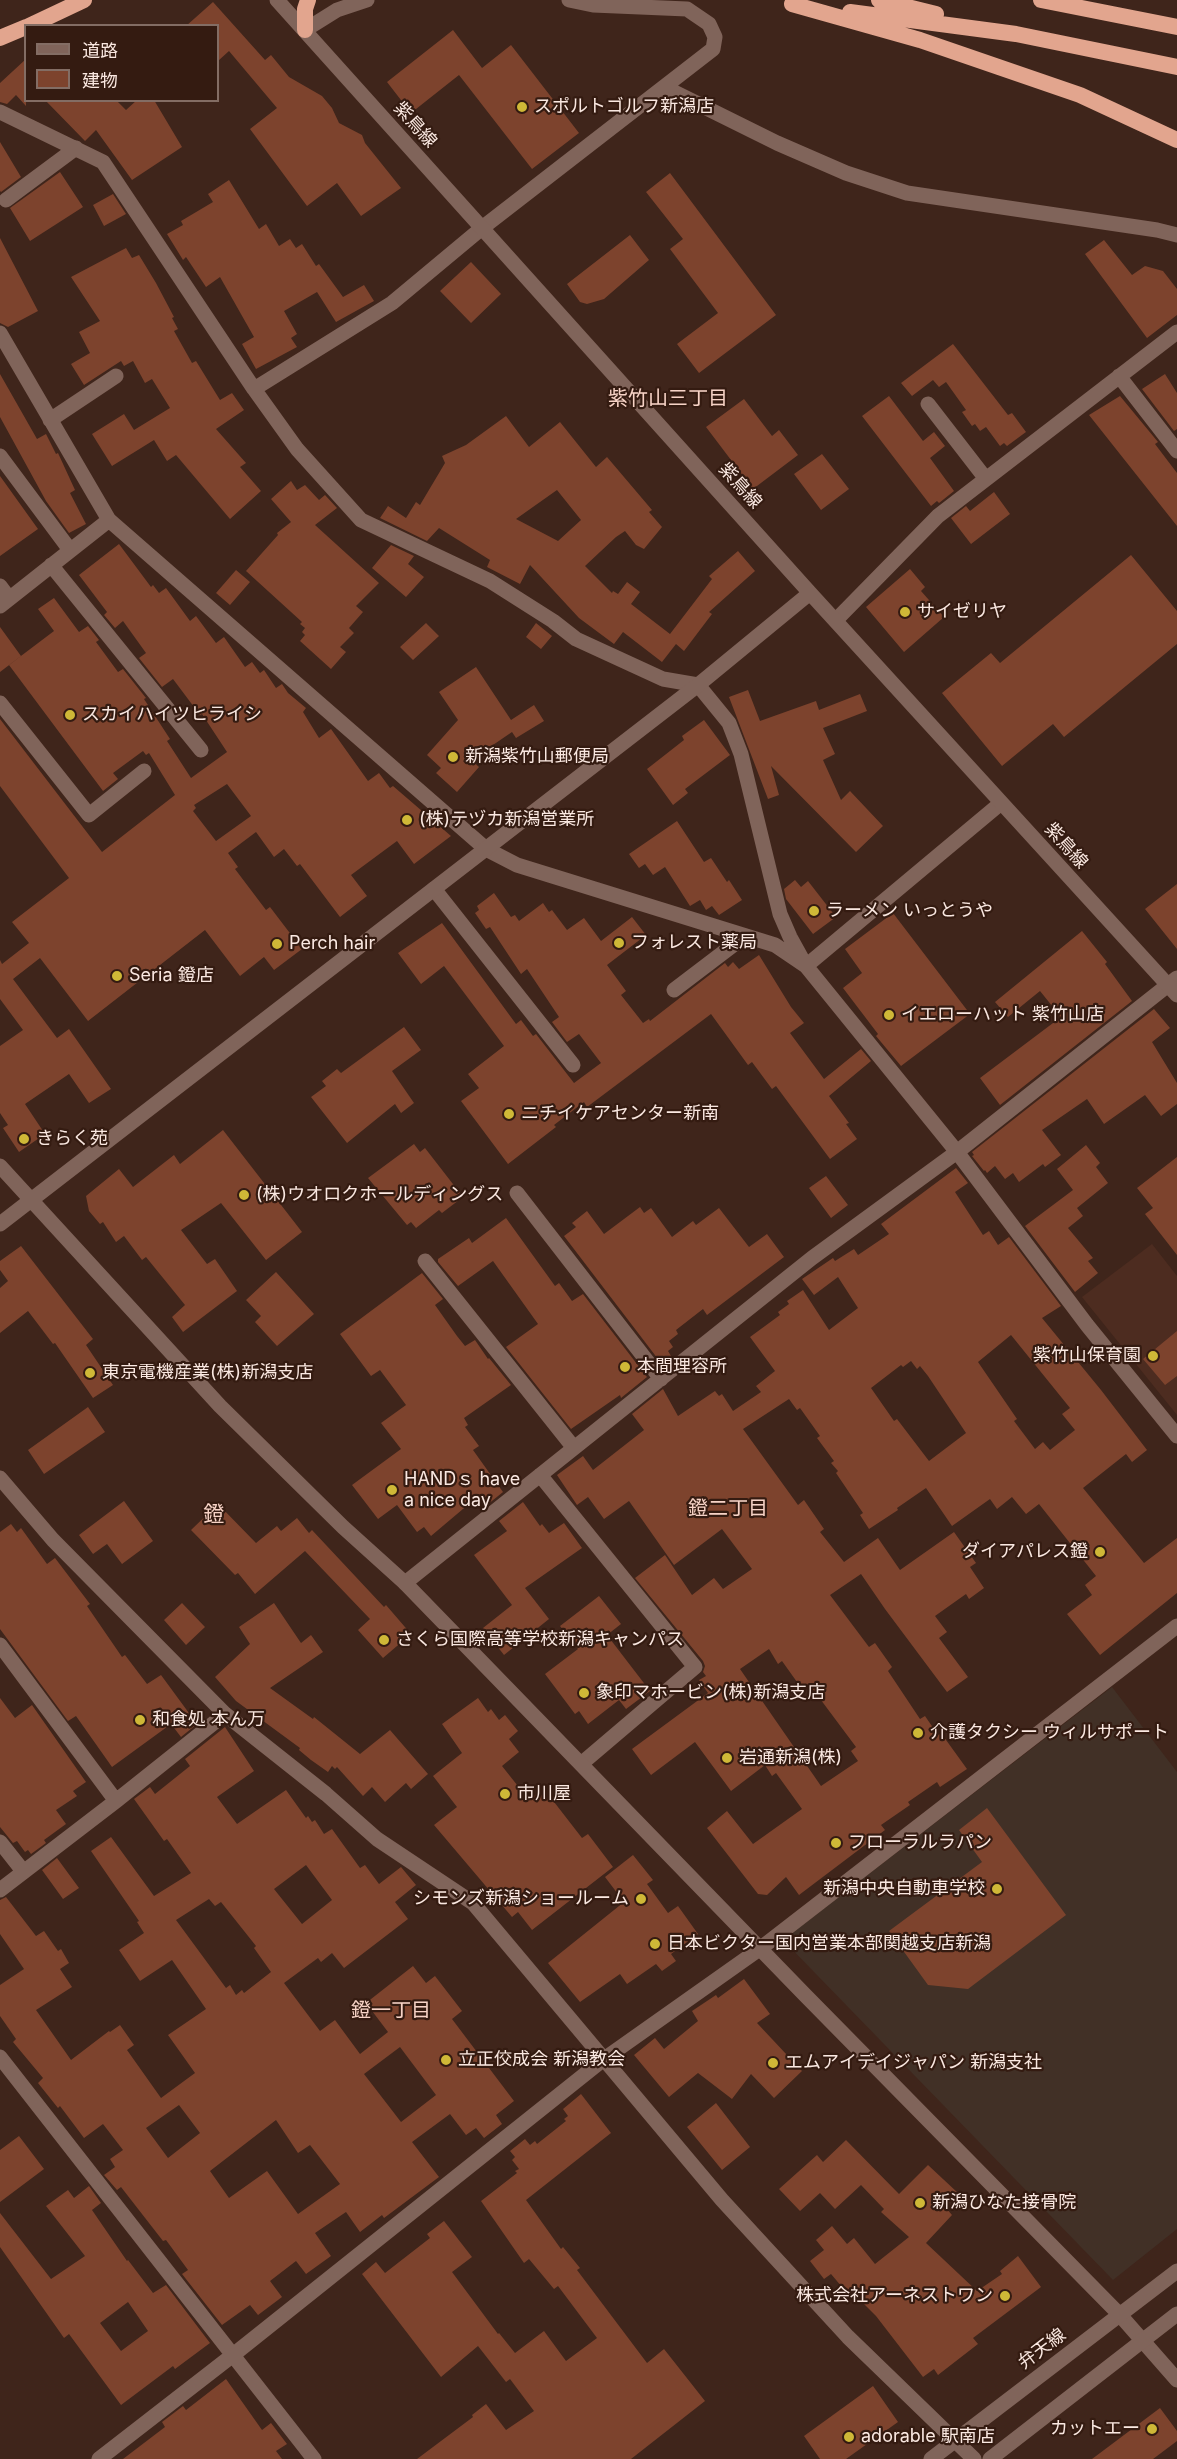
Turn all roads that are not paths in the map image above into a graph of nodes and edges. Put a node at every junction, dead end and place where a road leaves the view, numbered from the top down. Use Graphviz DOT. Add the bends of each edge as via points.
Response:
graph roads {
  1 [pos="84,0"];
  2 [pos="277,0"];
  3 [pos="308,0"];
  4 [pos="367,0"];
  5 [pos="569,0"];
  6 [pos="879,0"];
  7 [pos="1041,0"];
  8 [pos="784,2"];
  9 [pos="31,24"];
  10 [pos="24,27"];
  11 [pos="1177,27"];
  12 [pos="304,30"];
  13 [pos="1,34"];
  14 [pos="1016,34"];
  15 [pos="1177,67"];
  16 [pos="664,87"];
  17 [pos="0,112"];
  18 [pos="1177,140"];
  19 [pos="76,148"];
  20 [pos="6,200"];
  21 [pos="482,228"];
  22 [pos="1177,235"];
  23 [pos="1177,332"];
  24 [pos="0,333"];
  25 [pos="116,376"];
  26 [pos="1119,376"];
  27 [pos="254,389"];
  28 [pos="928,404"];
  29 [pos="50,420"];
  30 [pos="1177,451"];
  31 [pos="0,456"];
  32 [pos="986,479"];
  33 [pos="109,520"];
  34 [pos="70,550"];
  35 [pos="51,565"];
  36 [pos="810,593"];
  37 [pos="3,597"];
  38 [pos="836,620"];
  39 [pos="698,685"];
  40 [pos="0,703"];
  41 [pos="201,750"];
  42 [pos="144,771"];
  43 [pos="1001,804"];
  44 [pos="486,849"];
  45 [pos="434,889"];
  46 [pos="745,936"];
  47 [pos="806,966"];
  48 [pos="1174,986"];
  49 [pos="674,990"];
  50 [pos="573,1065"];
  51 [pos="957,1152"];
  52 [pos="0,1166"];
  53 [pos="517,1193"];
  54 [pos="32,1199"];
  55 [pos="0,1224"];
  56 [pos="425,1261"];
  57 [pos="661,1379"];
  58 [pos="1177,1436"];
  59 [pos="574,1448"];
  60 [pos="540,1475"];
  61 [pos="0,1478"];
  62 [pos="405,1583"];
  63 [pos="1177,1626"];
  64 [pos="0,1645"];
  65 [pos="225,1714"];
  66 [pos="581,1764"];
  67 [pos="116,1801"];
  68 [pos="0,1842"];
  69 [pos="24,1871"];
  70 [pos="0,1890"];
  71 [pos="761,1948"];
  72 [pos="0,2057"];
  73 [pos="604,2059"];
  74 [pos="1177,2271"];
  75 [pos="1177,2314"];
  76 [pos="1120,2315"];
  77 [pos="1143,2341"];
  78 [pos="233,2355"];
  79 [pos="1177,2380"];
  80 [pos="956,2440"];
  81 [pos="99,2459"];
  82 [pos="314,2459"];
  83 [pos="931,2459"];
  84 [pos="974,2459"];
  85 [pos="990,2459"];
  1 -- 9 [label="highway"];
  2 -- 12 [label="street, 紫鳥線"];
  3 -- 12 [label="highway"];
  4 -- 12 [label="street" via="337,10"];
  5 -- 16 [label="street" via="687,9 709,24 715,37 713,49"];
  6 -- 14 [label="highway"];
  7 -- 11 [label="highway"];
  8 -- 14 [label="highway"];
  8 -- 18 [label="highway" via="920,40 1080,95"];
  10 -- 13 [label="highway"];
  12 -- 21 [label="street, 紫鳥線"];
  14 -- 15 [label="highway"];
  16 -- 21 [label="street"];
  16 -- 22 [label="street" via="797,152 907,193"];
  17 -- 19 [label="street"];
  19 -- 20 [label="street"];
  19 -- 27 [label="street" via="103,162"];
  21 -- 27 [label="street" via="392,303"];
  21 -- 36 [label="street, 紫鳥線"];
  23 -- 26 [label="street"];
  24 -- 29 [label="street"];
  25 -- 29 [label="street"];
  26 -- 30 [label="street"];
  26 -- 32 [label="street"];
  27 -- 39 [label="street" via="297,449 361,520 490,581 576,639 663,679"];
  28 -- 32 [label="street"];
  29 -- 33 [label="street"];
  31 -- 34 [label="street"];
  32 -- 38 [label="street" via="938,516"];
  33 -- 34 [label="street"];
  33 -- 44 [label="street"];
  34 -- 35 [label="street"];
  35 -- 37 [label="street"];
  35 -- 41 [label="street"];
  36 -- 38 [label="street, 紫鳥線"];
  36 -- 39 [label="street"];
  38 -- 43 [label="street, 紫鳥線"];
  39 -- 44 [label="street"];
  39 -- 47 [label="street" via="729,723 741,754 780,914"];
  40 -- 42 [label="street" via="89,815"];
  43 -- 47 [label="street"];
  43 -- 48 [label="street, 紫鳥線"];
  44 -- 45 [label="street"];
  44 -- 46 [label="street" via="517,866"];
  45 -- 50 [label="street"];
  45 -- 54 [label="street"];
  46 -- 47 [label="street" via="775,945"];
  46 -- 49 [label="street"];
  47 -- 51 [label="street"];
  48 -- 51 [label="street"];
  51 -- 57 [label="street" via="812,1258"];
  51 -- 58 [label="street"];
  52 -- 54 [label="street"];
  53 -- 57 [label="street"];
  54 -- 55 [label="street"];
  54 -- 62 [label="street" via="220,1406"];
  56 -- 59 [label="street"];
  57 -- 59 [label="street"];
  59 -- 60 [label="street"];
  60 -- 62 [label="street"];
  60 -- 66 [label="street" via="695,1667"];
  61 -- 65 [label="street" via="53,1540"];
  62 -- 66 [label="street"];
  63 -- 71 [label="street"];
  64 -- 67 [label="street"];
  65 -- 67 [label="street"];
  65 -- 73 [label="street" via="377,1839 473,1902"];
  66 -- 71 [label="street"];
  67 -- 69 [label="street"];
  68 -- 69 [label="street"];
  69 -- 70 [label="street"];
  71 -- 73 [label="street"];
  71 -- 76 [label="street"];
  72 -- 78 [label="street"];
  73 -- 78 [label="street"];
  73 -- 80 [label="street" via="722,2200 848,2337"];
  74 -- 76 [label="street, 弁天線"];
  75 -- 77 [label="street"];
  76 -- 77 [label="street"];
  76 -- 80 [label="street, 弁天線"];
  77 -- 79 [label="street"];
  77 -- 85 [label="street"];
  78 -- 81 [label="street"];
  78 -- 82 [label="street"];
  80 -- 83 [label="street, 弁天線"];
  80 -- 84 [label="street"];
}
